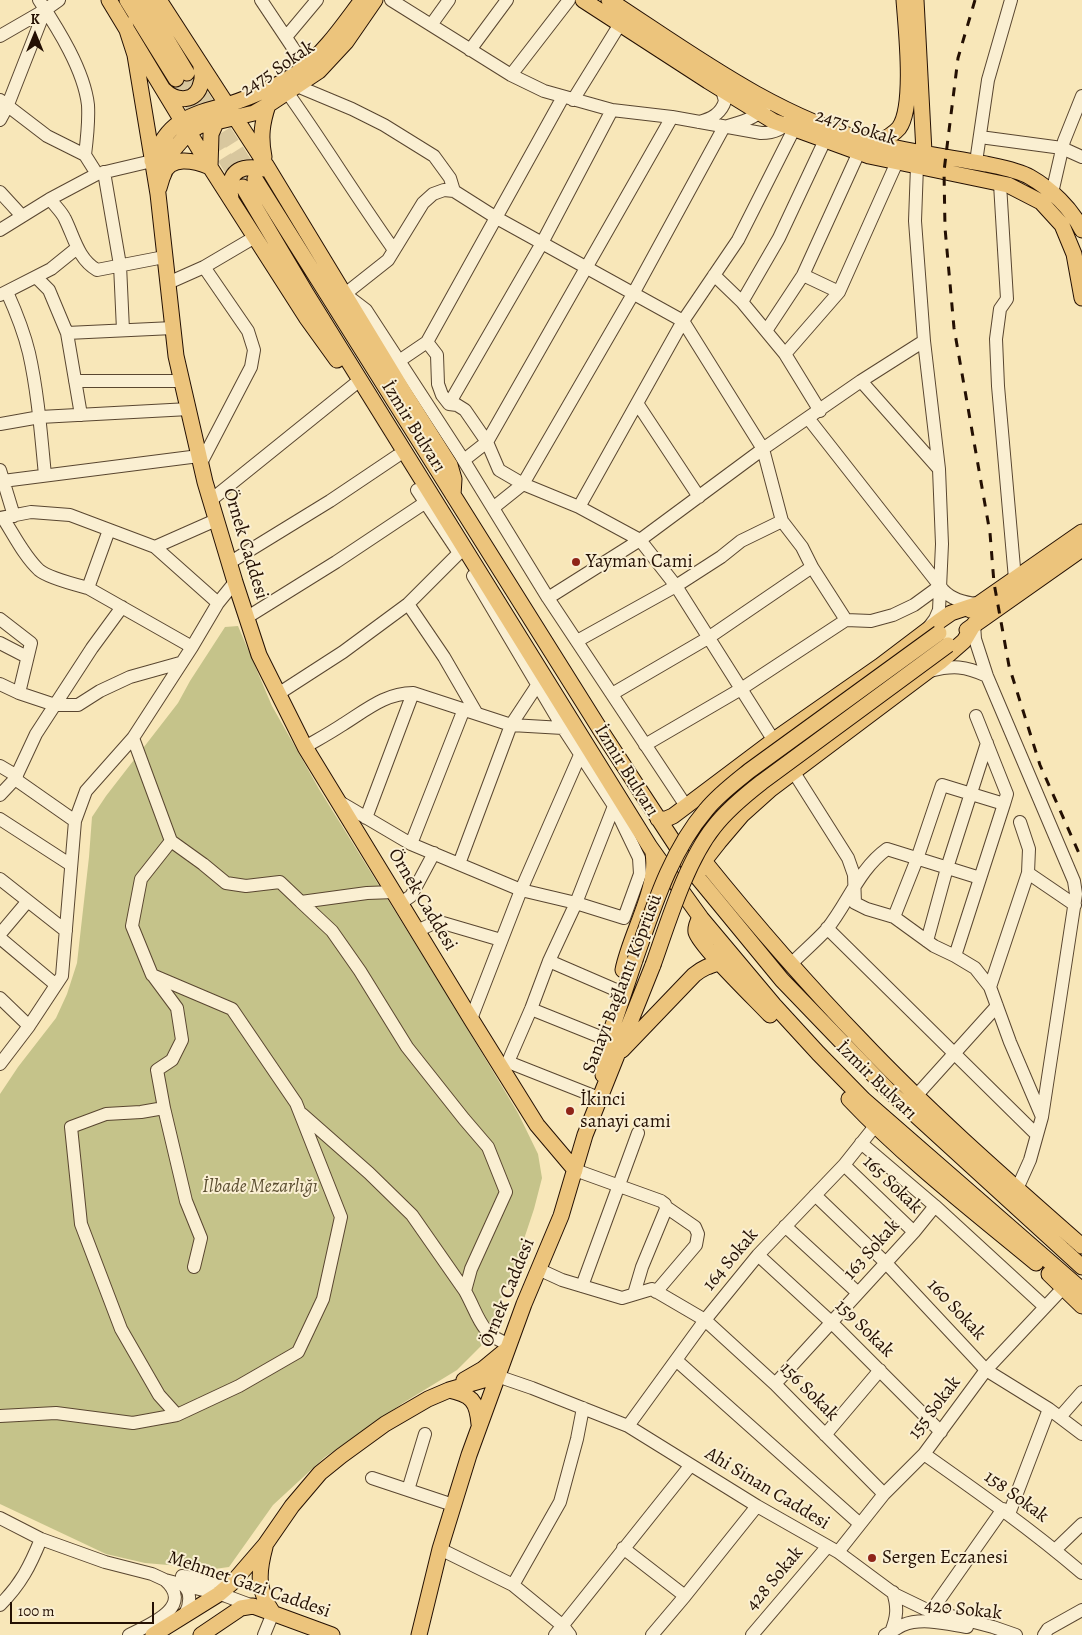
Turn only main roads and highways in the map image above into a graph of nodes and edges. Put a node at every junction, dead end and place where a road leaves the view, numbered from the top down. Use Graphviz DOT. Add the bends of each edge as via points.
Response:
graph roads {
  1 [pos="109,0"];
  2 [pos="127,0"];
  3 [pos="143,0"];
  4 [pos="159,0"];
  5 [pos="362,0"];
  6 [pos="375,0"];
  7 [pos="583,0"];
  8 [pos="609,0"];
  9 [pos="904,0"];
  10 [pos="916,0"];
  11 [pos="125,24"];
  12 [pos="205,72"];
  13 [pos="272,87"];
  14 [pos="162,89"];
  15 [pos="226,105"];
  16 [pos="268,105"];
  17 [pos="764,108"];
  18 [pos="212,115"];
  19 [pos="235,118"];
  20 [pos="790,123"];
  21 [pos="190,127"];
  22 [pos="877,143"];
  23 [pos="924,152"];
  24 [pos="152,161"];
  25 [pos="210,168"];
  26 [pos="267,168"];
  27 [pos="158,194"];
  28 [pos="232,200"];
  29 [pos="1082,230"];
  30 [pos="1082,298"];
  31 [pos="453,494"];
  32 [pos="430,502"];
  33 [pos="1082,532"];
  34 [pos="1082,549"];
  35 [pos="974,624"];
  36 [pos="937,636"];
  37 [pos="658,819"];
  38 [pos="653,851"];
  39 [pos="704,862"];
  40 [pos="699,879"];
  41 [pos="728,961"];
  42 [pos="624,990"];
  43 [pos="616,1057"];
  44 [pos="599,1098"];
  45 [pos="575,1170"];
  46 [pos="987,1182"];
  47 [pos="1015,1187"];
  48 [pos="989,1209"];
  49 [pos="1082,1246"];
  50 [pos="1082,1267"];
  51 [pos="1049,1274"];
  52 [pos="1082,1290"];
  53 [pos="1082,1306"];
  54 [pos="508,1346"];
  55 [pos="497,1376"];
  56 [pos="449,1390"];
  57 [pos="479,1426"];
  58 [pos="265,1545"];
  59 [pos="273,1613"];
  60 [pos="153,1635"];
  61 [pos="201,1635"];
  62 [pos="332,1635"];
  63 [pos="419,1635"];
  1 -- 11 [label="main road"];
  2 -- 3 [label="main road" via="181,76"];
  4 -- 12 [label="main road"];
  5 -- 13 [label="main road, 2475 Sokak" via="323,51 299,72"];
  6 -- 16 [label="main road, 2475 Sokak" via="346,42 319,71"];
  7 -- 17 [label="main road, 2475 Sokak" via="722,90"];
  8 -- 17 [label="main road, 2475 Sokak" via="713,68"];
  9 -- 22 [label="main road" via="909,64 904,115 900,127"];
  10 -- 23 [label="main road"];
  11 -- 14 [label="main road"];
  11 -- 24 [label="main road, Örnek Caddesi" via="135,55"];
  12 -- 13 [label="main road" via="217,84 234,91"];
  12 -- 14 [label="main road" via="192,96 180,100"];
  12 -- 15 [label="main road"];
  12 -- 18 [label="main road"];
  13 -- 15 [label="main road, 2475 Sokak"];
  14 -- 21 [label="main road"];
  15 -- 18 [label="main road, 2475 Sokak"];
  15 -- 19 [label="main road"];
  16 -- 19 [label="main road, 2475 Sokak"];
  16 -- 26 [label="main road" via="261,136"];
  17 -- 20 [label="main road, 2475 Sokak"];
  18 -- 19 [label="main road, 2475 Sokak"];
  18 -- 21 [label="main road" via="187,117"];
  18 -- 25 [label="main road"];
  19 -- 26 [label="main road"];
  20 -- 22 [label="main road, 2475 Sokak" via="829,128"];
  20 -- 30 [label="main road, 2475 Sokak" via="859,152 1008,185 1041,202 1062,225 1074,254"];
  21 -- 24 [label="main road" via="165,136"];
  21 -- 25 [label="main road"];
  21 -- 27 [label="main road" via="168,155"];
  22 -- 23 [label="main road, 2475 Sokak"];
  23 -- 29 [label="main road, 2475 Sokak" via="1029,176 1059,198"];
  24 -- 27 [label="main road, Örnek Caddesi"];
  25 -- 27 [label="main road" via="196,161 184,160 169,166"];
  25 -- 28 [label="main road"];
  26 -- 28 [label="main road" via="238,170 230,184"];
  26 -- 31 [label="main road" via="450,465 454,479"];
  27 -- 45 [label="main road, Örnek Caddesi" via="176,356 216,520 258,655 305,747 471,1019 504,1064 537,1125"];
  28 -- 32 [label="main road" via="306,317 355,384 417,490"];
  31 -- 32 [label="main road, İzmir Bulvarı" via="249,183"];
  31 -- 37 [label="main road, İzmir Bulvarı"];
  32 -- 38 [label="main road, İzmir Bulvarı"];
  33 -- 36 [label="main road"];
  34 -- 35 [label="main road"];
  35 -- 36 [label="main road"];
  35 -- 39 [label="main road" via="960,646 771,789 742,815"];
  36 -- 37 [label="main road" via="880,666 669,818"];
  36 -- 42 [label="main road, Sanayi Bağlantı Köprüsü, bridge" via="749,771 706,810 689,833 670,870 650,915"];
  36 -- 43 [label="main road, Sanayi Bağlantı Köprüsü, bridge" via="738,801 714,827 689,871"];
  37 -- 40 [label="main road, İzmir Bulvarı"];
  38 -- 41 [label="main road, İzmir Bulvarı"];
  38 -- 42 [label="main road" via="653,875 631,921 624,965"];
  39 -- 40 [label="main road"];
  39 -- 47 [label="main road" via="861,1041"];
  40 -- 46 [label="main road, İzmir Bulvarı" via="795,993 887,1089"];
  41 -- 43 [label="main road" via="702,968"];
  41 -- 48 [label="main road, İzmir Bulvarı" via="864,1100"];
  41 -- 51 [label="main road" via="875,1126"];
  42 -- 44 [label="main road, Sanayi Bağlantı Köprüsü" via="608,1040"];
  43 -- 44 [label="main road, Sanayi Bağlantı Köprüsü"];
  44 -- 45 [label="main road"];
  45 -- 54 [label="main road, Örnek Caddesi" via="561,1216"];
  46 -- 47 [label="main road"];
  46 -- 50 [label="main road, İzmir Bulvarı"];
  47 -- 49 [label="main road"];
  48 -- 51 [label="main road"];
  48 -- 52 [label="main road, İzmir Bulvarı"];
  51 -- 53 [label="main road"];
  54 -- 55 [label="main road, Örnek Caddesi"];
  54 -- 56 [label="main road" via="483,1369"];
  55 -- 56 [label="main road"];
  55 -- 57 [label="main road, Örnek Caddesi"];
  56 -- 57 [label="main road" via="470,1397 477,1409"];
  56 -- 58 [label="main road" via="385,1424 320,1473"];
  57 -- 63 [label="main road, Örnek Caddesi" via="440,1549"];
  58 -- 59 [label="main road" via="259,1572 265,1601"];
  58 -- 60 [label="main road" via="219,1594"];
  59 -- 61 [label="main road, Mehmet Gazi Caddesi" via="253,1606 241,1608"];
  59 -- 62 [label="main road, Mehmet Gazi Caddesi"];
}
